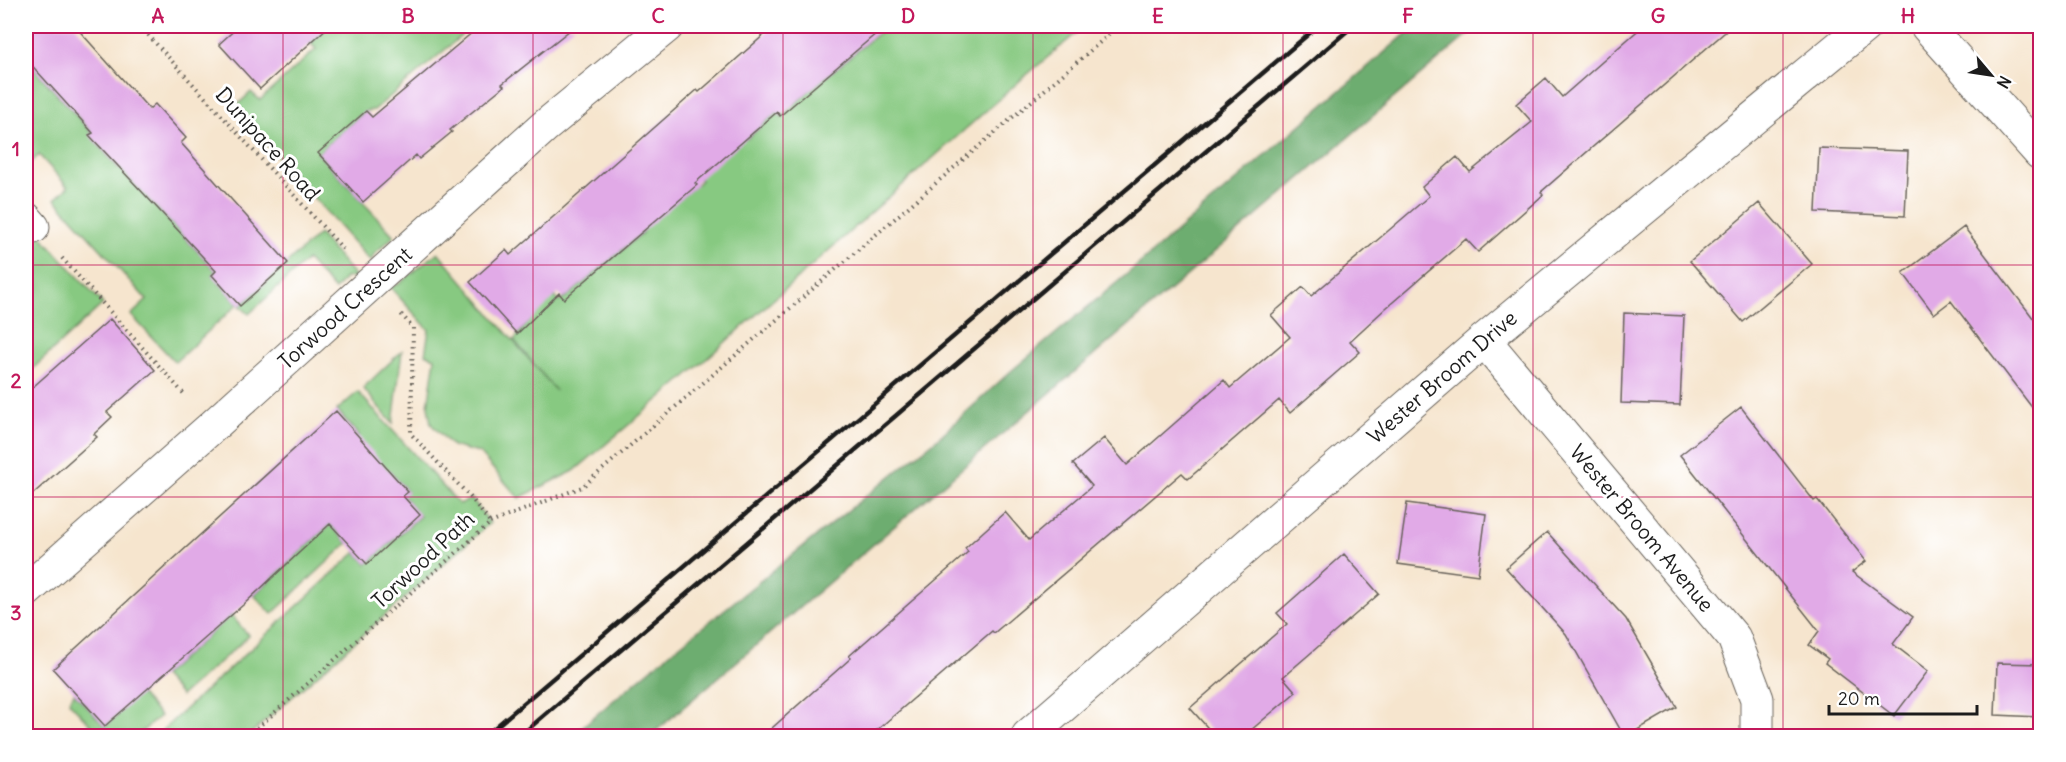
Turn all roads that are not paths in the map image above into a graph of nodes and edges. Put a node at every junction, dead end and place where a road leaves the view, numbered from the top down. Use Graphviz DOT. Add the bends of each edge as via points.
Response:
graph roads {
  1 [pos="667,26"];
  2 [pos="1864,26"];
  3 [pos="1927,26"];
  4 [pos="2040,153"];
  5 [pos="1484,340"];
  6 [pos="30,578"];
  7 [pos="1028,736"];
  8 [pos="1757,736"];
  1 -- 6 [label="street, Torwood Crescent" via="544,127 213,426"];
  2 -- 5 [label="street, Wester Broom Drive"];
  3 -- 4 [label="street"];
  5 -- 7 [label="street, Wester Broom Drive"];
  5 -- 8 [label="street, Wester Broom Avenue" via="1734,638 1757,699"];
}
